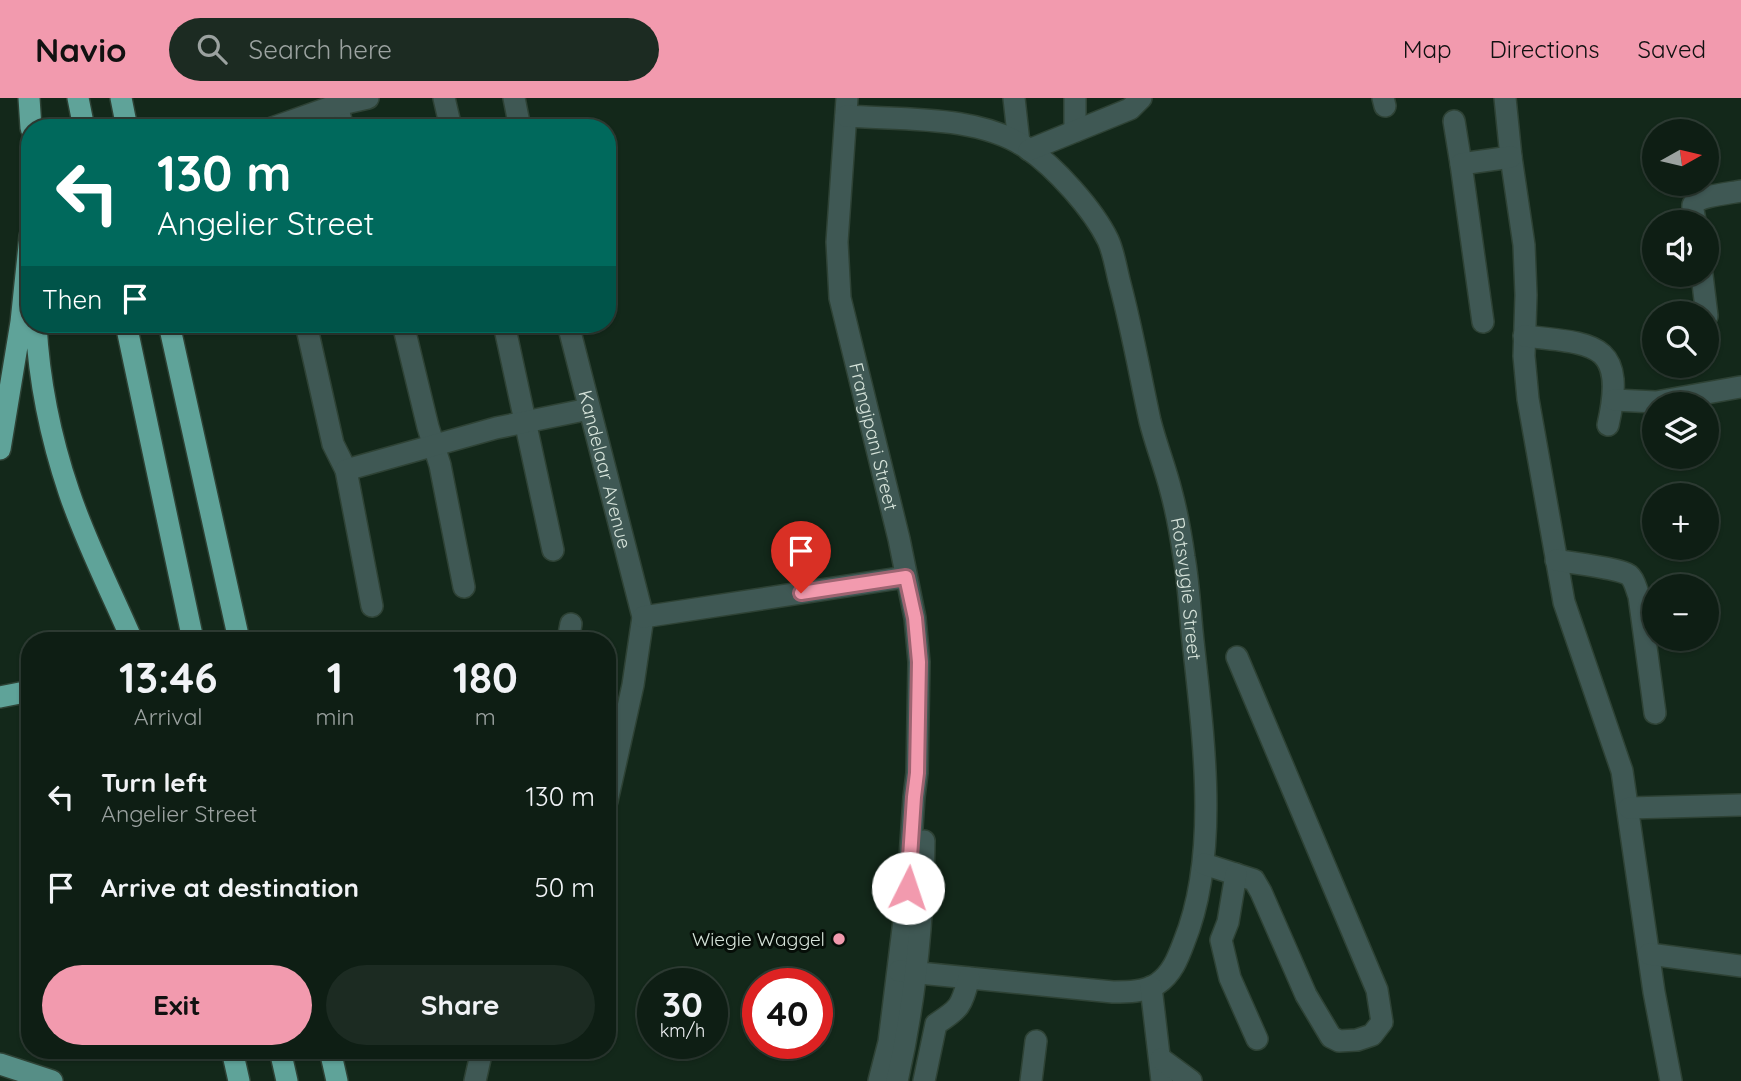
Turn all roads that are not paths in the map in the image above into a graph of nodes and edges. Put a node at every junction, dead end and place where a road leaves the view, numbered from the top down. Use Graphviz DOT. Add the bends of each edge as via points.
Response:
graph roads {
  1 [pos="29,98"];
  2 [pos="78,98"];
  3 [pos="121,98"];
  4 [pos="368,98"];
  5 [pos="444,98"];
  6 [pos="514,98"];
  7 [pos="1014,98"];
  8 [pos="1075,98"];
  9 [pos="1141,98"];
  10 [pos="1505,98"];
  11 [pos="329,104"];
  12 [pos="847,107"];
  13 [pos="30,119"];
  14 [pos="82,119"];
  15 [pos="125,119"];
  16 [pos="293,119"];
  17 [pos="449,119"];
  18 [pos="518,119"];
  19 [pos="1454,121"];
  20 [pos="1075,131"];
  21 [pos="1024,146"];
  22 [pos="1511,157"];
  23 [pos="1461,164"];
  24 [pos="1741,191"];
  25 [pos="1694,210"];
  26 [pos="21,322"];
  27 [pos="1483,323"];
  28 [pos="37,333"];
  29 [pos="128,333"];
  30 [pos="171,333"];
  31 [pos="308,333"];
  32 [pos="405,333"];
  33 [pos="506,333"];
  34 [pos="570,333"];
  35 [pos="1524,336"];
  36 [pos="1740,387"];
  37 [pos="1614,400"];
  38 [pos="589,409"];
  39 [pos="527,422"];
  40 [pos="1608,425"];
  41 [pos="434,445"];
  42 [pos="0,449"];
  43 [pos="346,470"];
  44 [pos="553,550"];
  45 [pos="1556,560"];
  46 [pos="906,577"];
  47 [pos="464,587"];
  48 [pos="372,606"];
  49 [pos="643,617"];
  50 [pos="129,632"];
  51 [pos="191,632"];
  52 [pos="237,632"];
  53 [pos="1237,657"];
  54 [pos="21,693"];
  55 [pos="0,697"];
  56 [pos="1655,713"];
  57 [pos="616,759"];
  58 [pos="1741,805"];
  59 [pos="1629,808"];
  60 [pos="1204,864"];
  61 [pos="1236,874"];
  62 [pos="1649,954"];
  63 [pos="1741,966"];
  64 [pos="907,971"];
  65 [pos="970,978"];
  66 [pos="1151,987"];
  67 [pos="1257,1039"];
  68 [pos="1035,1041"];
  69 [pos="234,1059"];
  70 [pos="282,1059"];
  71 [pos="332,1059"];
  72 [pos="480,1059"];
  73 [pos="1161,1059"];
  74 [pos="0,1064"];
  75 [pos="52,1081"];
  76 [pos="239,1081"];
  77 [pos="286,1081"];
  78 [pos="337,1081"];
  79 [pos="475,1081"];
  80 [pos="879,1081"];
  81 [pos="897,1081"];
  82 [pos="923,1081"];
  83 [pos="1031,1081"];
  84 [pos="1162,1081"];
  85 [pos="1191,1081"];
  86 [pos="1671,1081"];
  1 -- 13 [label="highway"];
  2 -- 14 [label="highway"];
  3 -- 15 [label="highway"];
  4 -- 11 [label="street"];
  5 -- 17 [label="street"];
  6 -- 18 [label="street"];
  7 -- 21 [label="street"];
  8 -- 20 [label="street"];
  9 -- 20 [label="street" via="1130,109"];
  10 -- 22 [label="street"];
  11 -- 16 [label="street"];
  12 -- 21 [label="street, Rotsvygie Street" via="974,125"];
  12 -- 46 [label="street, Frangipani Street" via="837,242 840,298"];
  19 -- 23 [label="street"];
  20 -- 21 [label="street"];
  21 -- 60 [label="street, Rotsvygie Street" via="1073,192 1101,228 1123,296 1185,559 1203,733"];
  22 -- 23 [label="street"];
  22 -- 35 [label="street" via="1525,259"];
  23 -- 27 [label="street"];
  24 -- 25 [label="street" via="1701,198"];
  26 -- 42 [label="highway"];
  28 -- 50 [label="highway" via="68,491"];
  29 -- 51 [label="highway"];
  30 -- 52 [label="highway"];
  31 -- 43 [label="street" via="333,444"];
  32 -- 41 [label="street"];
  33 -- 39 [label="street"];
  34 -- 38 [label="street, Kandelaar Avenue"];
  35 -- 37 [label="street" via="1567,341 1602,352 1613,370"];
  35 -- 45 [label="street" via="1528,399"];
  36 -- 37 [label="street" via="1664,401"];
  37 -- 40 [label="street"];
  38 -- 39 [label="street"];
  38 -- 49 [label="street, Kandelaar Avenue"];
  39 -- 41 [label="street"];
  39 -- 44 [label="street"];
  41 -- 43 [label="street"];
  41 -- 47 [label="street"];
  43 -- 48 [label="street"];
  45 -- 56 [label="street" via="1616,570 1632,579 1639,596"];
  45 -- 59 [label="street" via="1564,603 1616,751"];
  46 -- 49 [label="street"];
  46 -- 64 [label="street, Frangipani Street" via="918,653 917,773 924,841 923,882"];
  49 -- 57 [label="street"];
  53 -- 61 [label="street" via="1377,990 1382,1022 1372,1035 1339,1041 1331,1037 1306,995 1261,892 1254,880"];
  54 -- 55 [label="highway"];
  58 -- 59 [label="street"];
  59 -- 62 [label="street"];
  60 -- 61 [label="street"];
  60 -- 66 [label="street, Rotsvygie Street" via="1193,920 1179,954 1171,971"];
  61 -- 67 [label="street" via="1221,940 1230,978"];
  62 -- 63 [label="street"];
  62 -- 86 [label="street"];
  64 -- 65 [label="street"];
  64 -- 80 [label="street, Frangipani Street"];
  64 -- 81 [label="street, Frangipani Street"];
  65 -- 66 [label="street" via="1114,992"];
  65 -- 82 [label="street" via="961,1005 936,1024"];
  66 -- 73 [label="street"];
  68 -- 83 [label="street"];
  69 -- 76 [label="highway"];
  70 -- 77 [label="highway"];
  71 -- 78 [label="highway"];
  72 -- 79 [label="street"];
  73 -- 84 [label="street"];
  73 -- 85 [label="street"];
  74 -- 75 [label="main road"];
}
